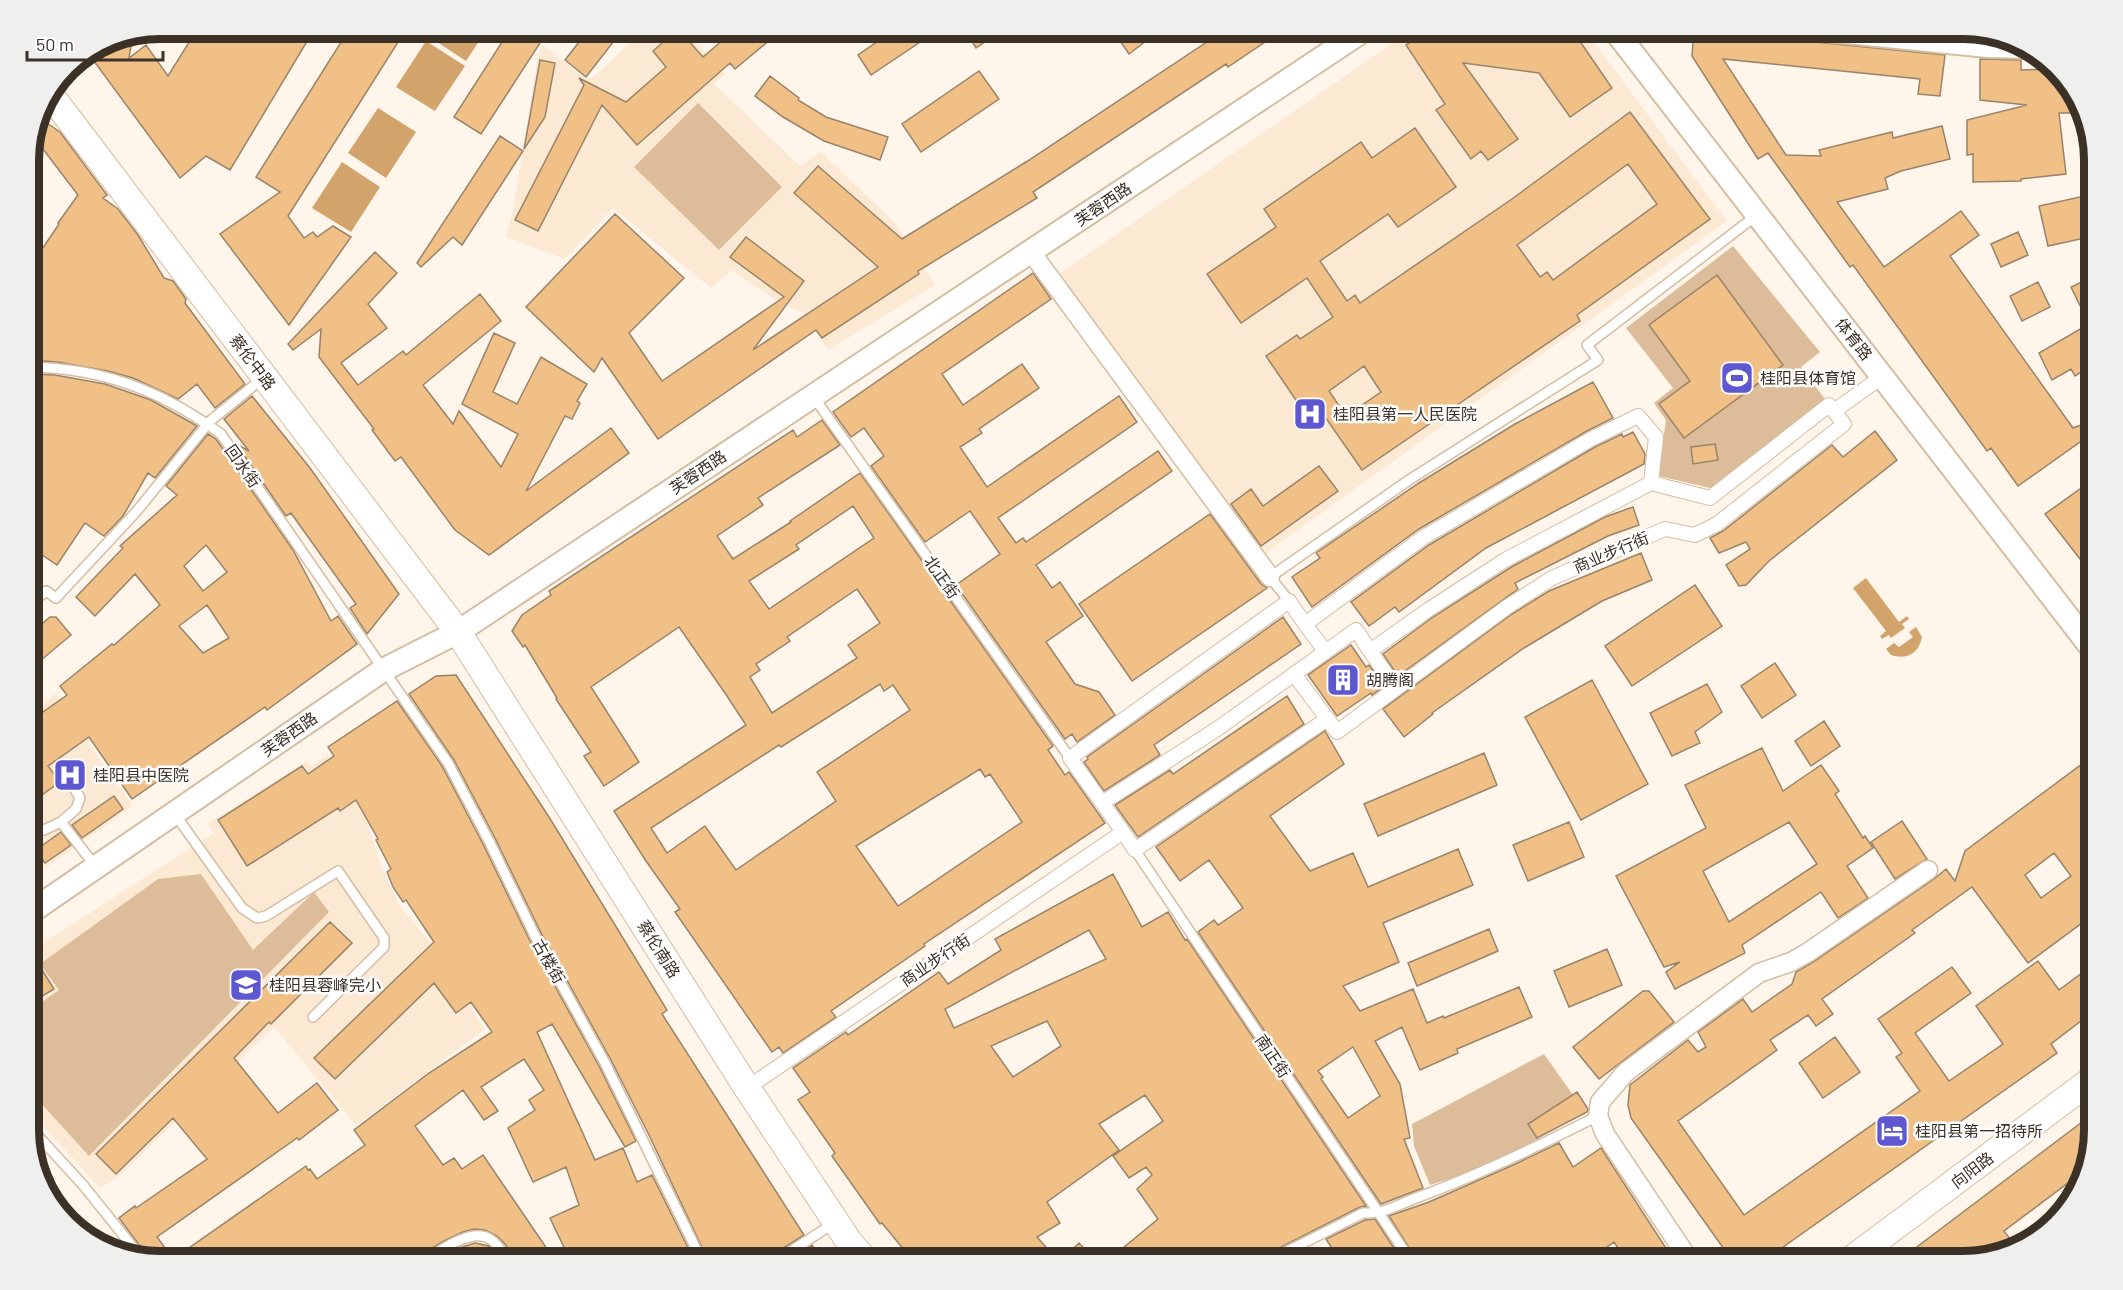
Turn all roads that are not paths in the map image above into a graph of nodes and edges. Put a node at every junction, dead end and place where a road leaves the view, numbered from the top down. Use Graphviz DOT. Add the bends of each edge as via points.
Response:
graph roads {
  1 [pos="1350,39"];
  2 [pos="1621,39"];
  3 [pos="1917,39"];
  4 [pos="2004,46"];
  5 [pos="54,101"];
  6 [pos="1756,215"];
  7 [pos="1031,252"];
  8 [pos="39,367"];
  9 [pos="1882,376"];
  10 [pos="264,377"];
  11 [pos="813,396"];
  12 [pos="1834,411"];
  13 [pos="1650,483"];
  14 [pos="1270,577"];
  15 [pos="39,597"];
  16 [pos="1289,601"];
  17 [pos="1305,624"];
  18 [pos="458,632"];
  19 [pos="2084,638"];
  20 [pos="1325,651"];
  21 [pos="1370,651"];
  22 [pos="382,669"];
  23 [pos="1294,674"];
  24 [pos="1396,688"];
  25 [pos="1327,719"];
  26 [pos="1070,758"];
  27 [pos="65,773"];
  28 [pos="1102,803"];
  29 [pos="174,813"];
  30 [pos="61,822"];
  31 [pos="39,829"];
  32 [pos="1123,832"];
  33 [pos="1135,850"];
  34 [pos="96,867"];
  35 [pos="1928,870"];
  36 [pos="39,907"];
  37 [pos="313,1017"];
  38 [pos="2084,1086"];
  39 [pos="747,1088"];
  40 [pos="1598,1116"];
  41 [pos="39,1137"];
  42 [pos="1379,1214"];
  43 [pos="836,1222"];
  44 [pos="133,1248"];
  45 [pos="442,1251"];
  46 [pos="501,1251"];
  47 [pos="697,1251"];
  48 [pos="792,1251"];
  49 [pos="857,1251"];
  50 [pos="1289,1251"];
  51 [pos="1404,1251"];
  52 [pos="1683,1251"];
  53 [pos="1864,1251"];
  1 -- 7 [label="street, 芙蓉西路"];
  2 -- 6 [label="street, 体育路"];
  3 -- 4 [label="street"];
  5 -- 10 [label="main road, 蔡伦中路"];
  6 -- 9 [label="street, 体育路"];
  6 -- 14 [label="lane" via="1587,345 1598,360 1409,480"];
  7 -- 11 [label="street, 芙蓉西路"];
  7 -- 14 [label="street"];
  8 -- 22 [label="lane, 回水街" via="117,379 189,411 221,434"];
  9 -- 12 [label="street"];
  9 -- 19 [label="street, 体育路"];
  10 -- 15 [label="lane" via="210,421 135,512 56,598 46,591"];
  10 -- 18 [label="main road, 蔡伦中路"];
  11 -- 18 [label="street, 芙蓉西路"];
  11 -- 26 [label="lane, 北正街"];
  12 -- 13 [label="street" via="1829,405 1710,498"];
  12 -- 24 [label="street, 商业步行街" via="1844,424 1717,524 1695,536 1665,529 1552,578"];
  13 -- 17 [label="street" via="1656,437 1638,416 1424,537"];
  13 -- 21 [label="street" via="1505,560"];
  14 -- 16 [label="lane"];
  16 -- 17 [label="street"];
  16 -- 26 [label="street"];
  17 -- 20 [label="street"];
  18 -- 22 [label="street, 芙蓉西路"];
  18 -- 39 [label="main road, 蔡伦南路"];
  20 -- 21 [label="street" via="1356,630"];
  20 -- 23 [label="street"];
  21 -- 24 [label="street"];
  22 -- 29 [label="street, 芙蓉西路"];
  22 -- 47 [label="lane, 古楼街" via="448,763 605,1063"];
  23 -- 25 [label="street"];
  23 -- 28 [label="street"];
  24 -- 25 [label="street, 商业步行街" via="1337,732"];
  25 -- 33 [label="street"];
  26 -- 28 [label="street"];
  27 -- 30 [label="lane" via="80,798 76,809"];
  28 -- 32 [label="street"];
  29 -- 34 [label="street, 芙蓉西路"];
  29 -- 37 [label="lane" via="242,908 257,918 338,871 384,938 384,947"];
  30 -- 31 [label="lane"];
  30 -- 34 [label="lane"];
  32 -- 33 [label="street"];
  32 -- 39 [label="street, 商业步行街"];
  33 -- 42 [label="lane, 南正街"];
  34 -- 36 [label="street, 芙蓉西路"];
  35 -- 40 [label="street" via="1791,962 1759,973 1626,1072 1600,1102"];
  38 -- 53 [label="main road, 向阳路"];
  39 -- 43 [label="main road, 蔡伦南路"];
  40 -- 42 [label="lane" via="1517,1157"];
  40 -- 52 [label="street" via="1605,1134"];
  41 -- 44 [label="lane"];
  42 -- 50 [label="lane" via="1363,1213"];
  42 -- 51 [label="lane, 南正街"];
  43 -- 48 [label="lane"];
  43 -- 49 [label="main road, 蔡伦南路"];
  45 -- 46 [label="lane" via="460,1240 477,1236 489,1238"];
}
